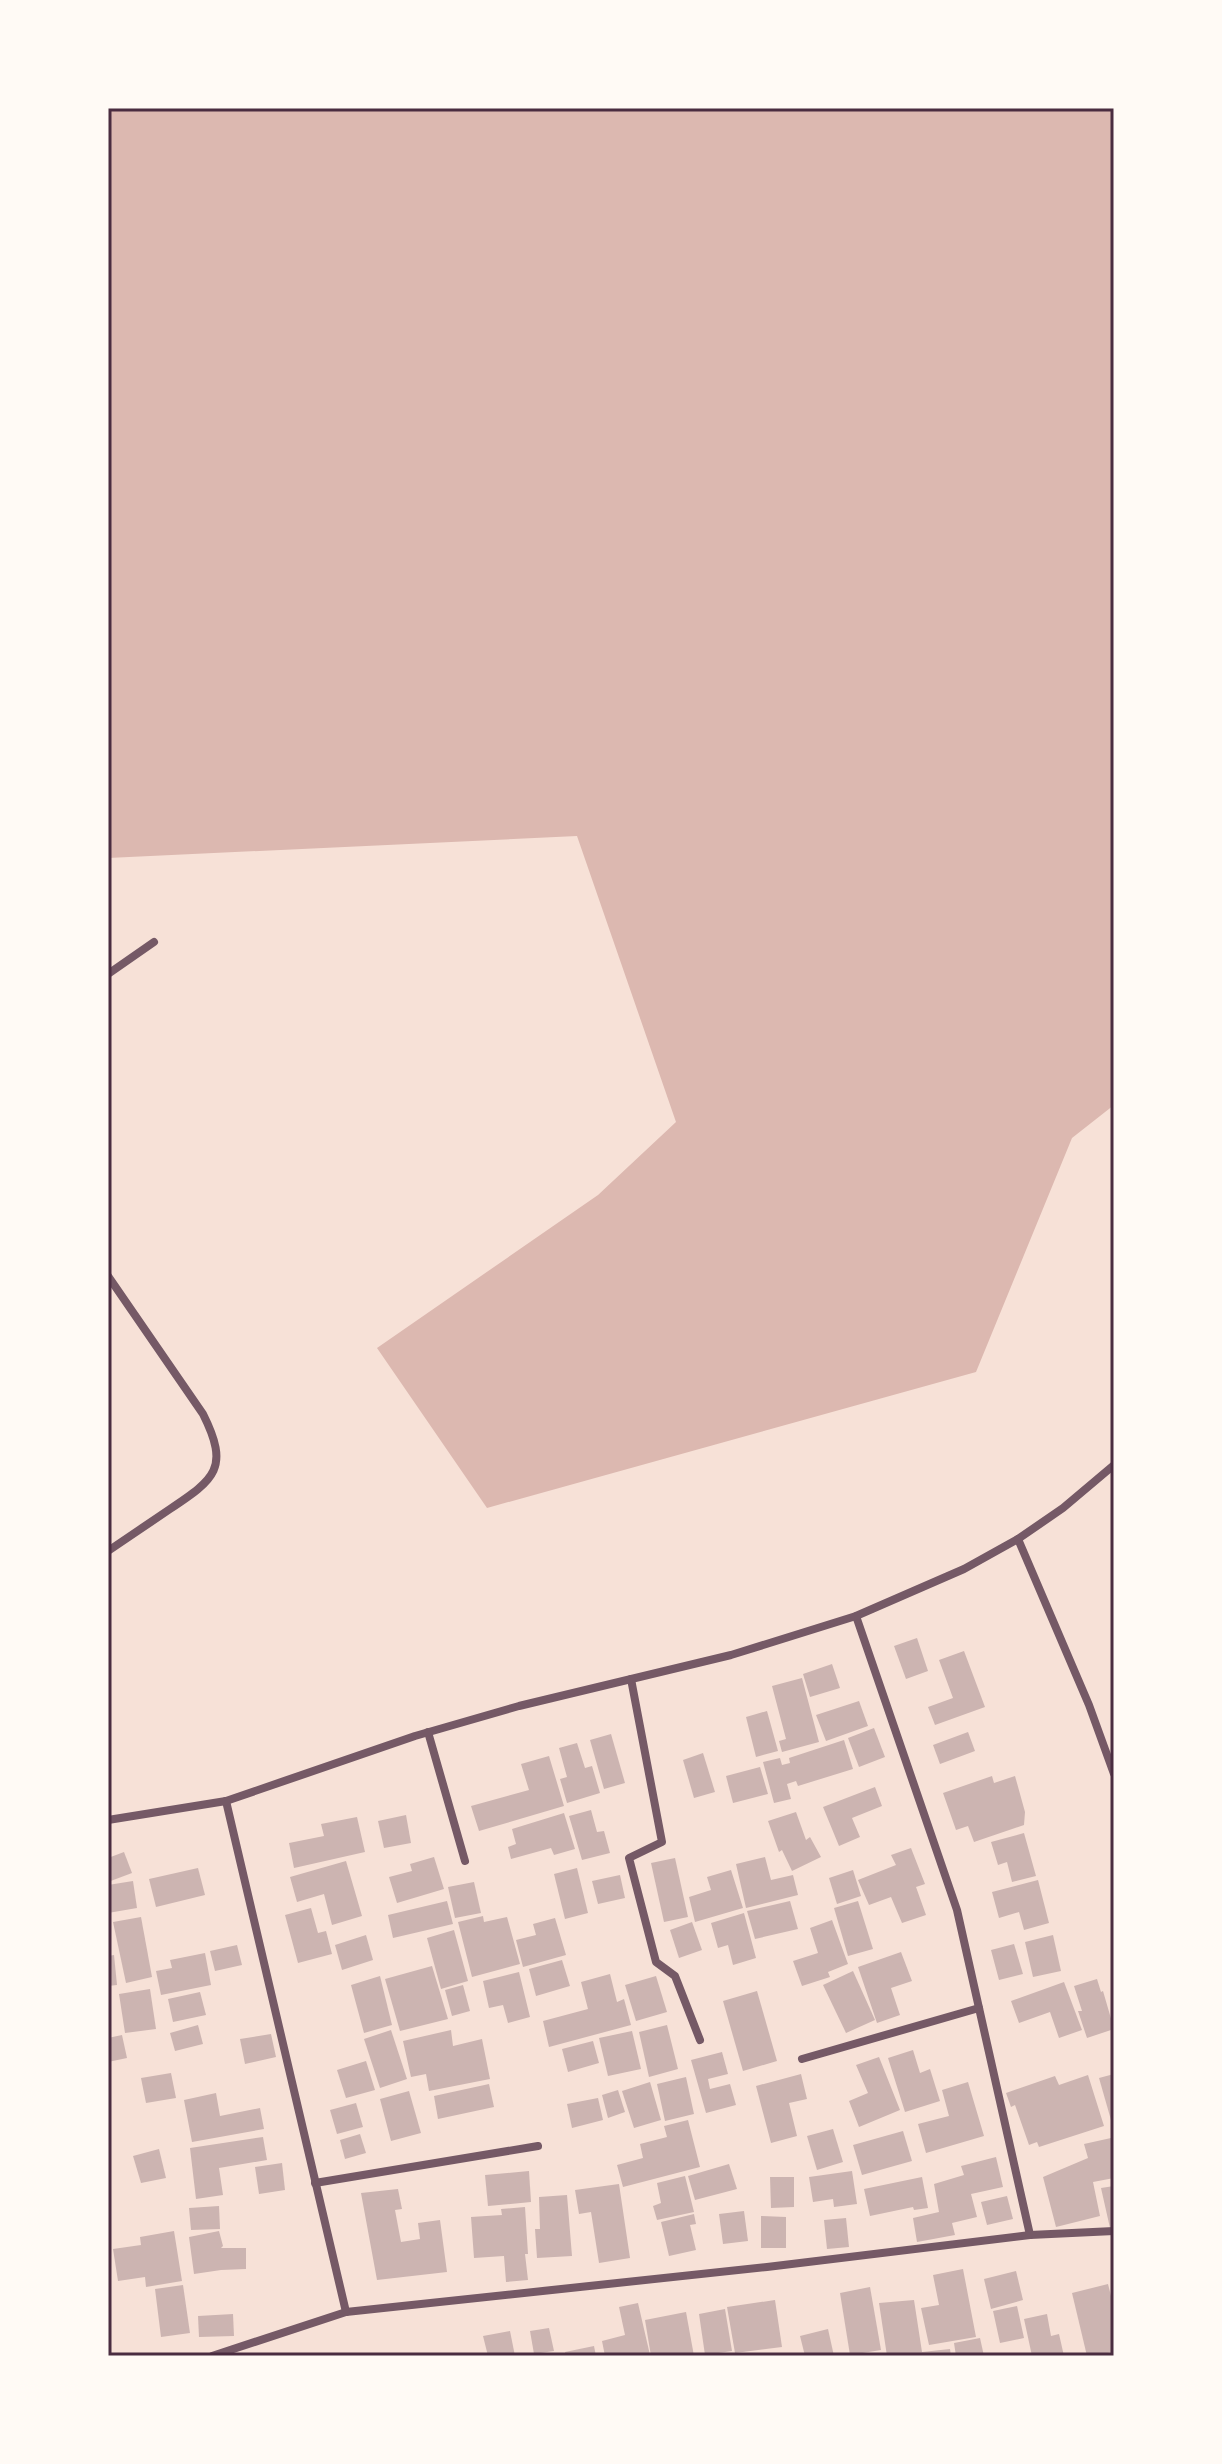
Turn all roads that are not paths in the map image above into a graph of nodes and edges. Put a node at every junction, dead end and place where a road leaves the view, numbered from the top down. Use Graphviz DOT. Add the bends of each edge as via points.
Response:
graph roads {
  1 [pos="154,942"];
  2 [pos="108,974"];
  3 [pos="108,1276"];
  4 [pos="1114,1465"];
  5 [pos="1018,1539"];
  6 [pos="108,1551"];
  7 [pos="856,1616"];
  8 [pos="631,1679"];
  9 [pos="428,1732"];
  10 [pos="1114,1774"];
  11 [pos="226,1801"];
  12 [pos="108,1820"];
  13 [pos="465,1861"];
  14 [pos="979,2008"];
  15 [pos="700,2040"];
  16 [pos="802,2059"];
  17 [pos="538,2146"];
  18 [pos="315,2183"];
  19 [pos="1114,2231"];
  20 [pos="1030,2235"];
  21 [pos="346,2312"];
  22 [pos="212,2356"];
  1 -- 2 [label="street"];
  3 -- 6 [label="street" via="203,1414 217,1454 201,1489"];
  4 -- 5 [label="street"];
  5 -- 7 [label="street"];
  5 -- 10 [label="street"];
  7 -- 8 [label="street"];
  7 -- 14 [label="street" via="957,1910"];
  8 -- 9 [label="street"];
  8 -- 15 [label="street" via="662,1842 629,1858 656,1962 675,1976"];
  9 -- 11 [label="street"];
  9 -- 13 [label="street"];
  11 -- 12 [label="street"];
  11 -- 18 [label="street"];
  14 -- 16 [label="street"];
  14 -- 20 [label="street"];
  17 -- 18 [label="street"];
  18 -- 21 [label="street"];
  19 -- 20 [label="street"];
  20 -- 21 [label="street"];
  21 -- 22 [label="street"];
}
